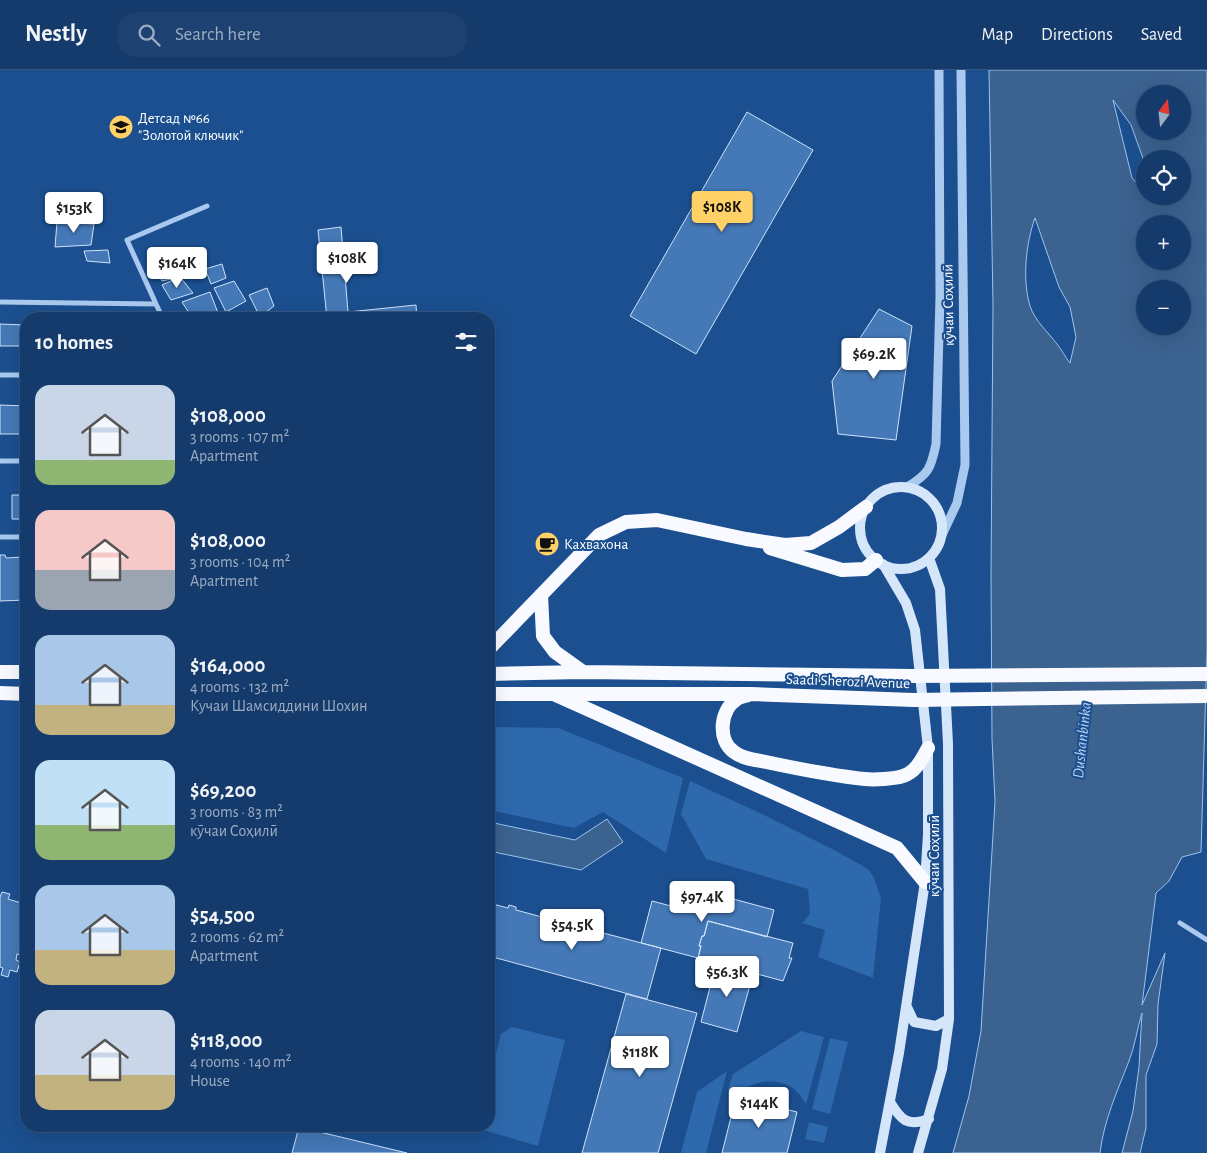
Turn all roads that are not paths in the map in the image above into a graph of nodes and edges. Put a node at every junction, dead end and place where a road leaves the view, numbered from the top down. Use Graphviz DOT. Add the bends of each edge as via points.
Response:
graph roads {
  1 [pos="939,70"];
  2 [pos="961,70"];
  3 [pos="207,206"];
  4 [pos="0,302"];
  5 [pos="156,304"];
  6 [pos="160,312"];
  7 [pos="0,375"];
  8 [pos="20,375"];
  9 [pos="0,461"];
  10 [pos="20,461"];
  11 [pos="907,487"];
  12 [pos="866,507"];
  13 [pos="942,536"];
  14 [pos="0,537"];
  15 [pos="20,537"];
  16 [pos="746,539"];
  17 [pos="929,558"];
  18 [pos="879,562"];
  19 [pos="541,595"];
  20 [pos="495,643"];
  21 [pos="0,672"];
  22 [pos="20,672"];
  23 [pos="583,672"];
  24 [pos="495,674"];
  25 [pos="1207,674"];
  26 [pos="0,693"];
  27 [pos="551,693"];
  28 [pos="20,694"];
  29 [pos="495,694"];
  30 [pos="751,694"];
  31 [pos="1207,696"];
  32 [pos="928,748"];
  33 [pos="925,882"];
  34 [pos="1180,922"];
  35 [pos="1207,940"];
  36 [pos="906,1006"];
  37 [pos="949,1019"];
  38 [pos="890,1102"];
  39 [pos="929,1119"];
  40 [pos="880,1153"];
  41 [pos="918,1153"];
  1 -- 11 [label="street, кӯчаи Соҳилӣ" via="940,297 936,444 932,464 923,478"];
  2 -- 13 [label="street, кӯчаи Соҳилӣ" via="965,465 958,503"];
  3 -- 5 [label="street" via="127,240"];
  4 -- 5 [label="street"];
  5 -- 6 [label="street"];
  7 -- 8 [label="street"];
  9 -- 10 [label="street"];
  11 -- 12 [label="main road" via="891,488 876,495"];
  11 -- 13 [label="main road" via="927,496 940,514"];
  12 -- 16 [label="highway" via="811,543 786,545"];
  12 -- 18 [label="main road" via="860,530 865,546"];
  13 -- 17 [label="main road"];
  14 -- 15 [label="street"];
  16 -- 18 [label="highway" via="842,570 865,569"];
  16 -- 19 [label="highway" via="657,520 626,522 599,535"];
  17 -- 18 [label="main road" via="907,568 895,568"];
  17 -- 37 [label="main road, кӯчаи Соҳилӣ" via="940,589 948,744"];
  18 -- 32 [label="main road, кӯчаи Соҳилӣ" via="906,603 915,630"];
  19 -- 20 [label="highway"];
  19 -- 23 [label="highway" via="543,636 555,652"];
  21 -- 22 [label="highway"];
  23 -- 24 [label="highway, Saadi Sherozi Avenue"];
  23 -- 25 [label="highway, Saadi Sherozi Avenue, bridge" via="914,676"];
  26 -- 28 [label="highway"];
  27 -- 29 [label="highway, Saadi Sherozi Avenue"];
  27 -- 30 [label="highway, Saadi Sherozi Avenue"];
  27 -- 33 [label="highway" via="897,848"];
  30 -- 31 [label="highway, Saadi Sherozi Avenue, bridge" via="914,700"];
  30 -- 32 [label="highway" via="737,699 728,709 722,724 726,744 745,758 867,779 902,776 911,772"];
  32 -- 33 [label="main road, кӯчаи Соҳилӣ"];
  33 -- 36 [label="main road, кӯчаи Соҳилӣ"];
  34 -- 35 [label="street"];
  36 -- 37 [label="main road" via="914,1022 936,1026"];
  36 -- 38 [label="main road, кӯчаи Соҳилӣ"];
  37 -- 39 [label="main road, кӯчаи Соҳилӣ" via="942,1069"];
  38 -- 39 [label="main road" via="900,1118 915,1124"];
  38 -- 40 [label="main road, кӯчаи Соҳилӣ"];
  39 -- 41 [label="main road, кӯчаи Соҳилӣ"];
}
